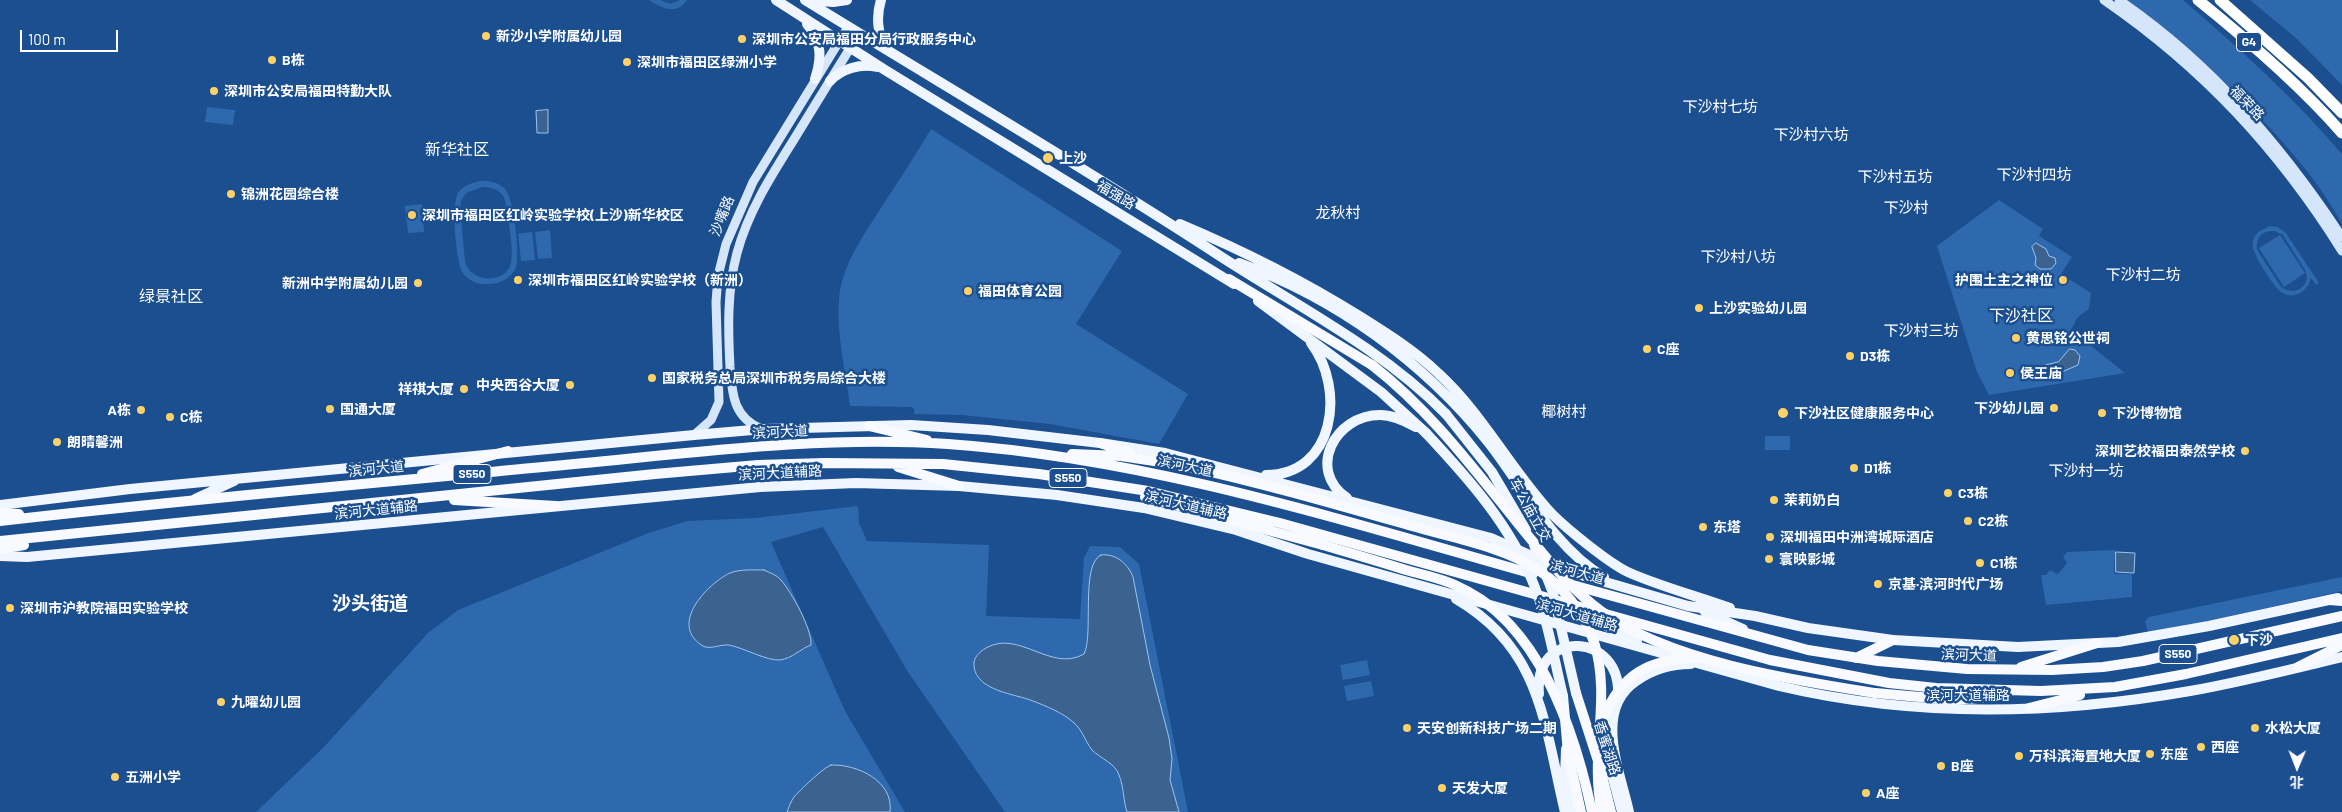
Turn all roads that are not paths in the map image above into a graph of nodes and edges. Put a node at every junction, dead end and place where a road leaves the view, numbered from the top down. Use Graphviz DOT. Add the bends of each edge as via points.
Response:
graph roads {
  1 [pos="776,0"];
  2 [pos="805,0"];
  3 [pos="812,0"];
  4 [pos="847,0"];
  5 [pos="881,0"];
  6 [pos="2104,0"];
  7 [pos="2119,0"];
  8 [pos="2198,0"];
  9 [pos="2220,0"];
  10 [pos="791,10"];
  11 [pos="848,27"];
  12 [pos="859,34"];
  13 [pos="839,40"];
  14 [pos="850,48"];
  15 [pos="890,52"];
  16 [pos="885,70"];
  17 [pos="815,80"];
  18 [pos="830,81"];
  19 [pos="2342,112"];
  20 [pos="2342,133"];
  21 [pos="1159,215"];
  22 [pos="2342,237"];
  23 [pos="2342,251"];
  24 [pos="1220,256"];
  25 [pos="1228,280"];
  26 [pos="1304,335"];
  27 [pos="1446,414"];
  28 [pos="868,426"];
  29 [pos="764,429"];
  30 [pos="1426,433"];
  31 [pos="694,435"];
  32 [pos="1100,443"];
  33 [pos="945,444"];
  34 [pos="508,451"];
  35 [pos="1035,453"];
  36 [pos="1147,459"];
  37 [pos="885,463"];
  38 [pos="1256,476"];
  39 [pos="241,477"];
  40 [pos="391,482"];
  41 [pos="1096,482"];
  42 [pos="959,486"];
  43 [pos="425,498"];
  44 [pos="190,501"];
  45 [pos="1111,503"];
  46 [pos="1360,503"];
  47 [pos="0,505"];
  48 [pos="556,506"];
  49 [pos="1179,506"];
  50 [pos="0,513"];
  51 [pos="60,514"];
  52 [pos="0,521"];
  53 [pos="106,531"];
  54 [pos="0,541"];
  55 [pos="0,549"];
  56 [pos="0,556"];
  57 [pos="1616,584"];
  58 [pos="1438,590"];
  59 [pos="1681,591"];
  60 [pos="1644,593"];
  61 [pos="2342,597"];
  62 [pos="2329,600"];
  63 [pos="1561,601"];
  64 [pos="2342,601"];
  65 [pos="1688,606"];
  66 [pos="1755,616"];
  67 [pos="2342,616"];
  68 [pos="2342,638"];
  69 [pos="1893,640"];
  70 [pos="1776,642"];
  71 [pos="2097,644"];
  72 [pos="2342,645"];
  73 [pos="1656,652"];
  74 [pos="2342,657"];
  75 [pos="1856,658"];
  76 [pos="1711,659"];
  77 [pos="1699,664"];
  78 [pos="2298,667"];
  79 [pos="2011,670"];
  80 [pos="2115,687"];
  81 [pos="2041,691"];
  82 [pos="1576,693"];
  83 [pos="1563,696"];
  84 [pos="1618,700"];
  85 [pos="2029,708"];
  86 [pos="1541,711"];
  87 [pos="1600,727"];
  88 [pos="1587,729"];
  89 [pos="1566,738"];
  90 [pos="1565,812"];
  91 [pos="1572,812"];
  92 [pos="1581,812"];
  93 [pos="1592,812"];
  94 [pos="1602,812"];
  95 [pos="1611,812"];
  96 [pos="1622,812"];
  97 [pos="1629,812"];
  1 -- 10 [label="main road, 福强路"];
  2 -- 11 [label="main road, 福强路"];
  3 -- 4 [label="main road"];
  5 -- 15 [label="main road" via="879,30"];
  6 -- 23 [label="main road, 福荣路" via="2185,62 2241,116 2290,174"];
  7 -- 22 [label="main road, 福荣路" via="2185,51 2230,93 2291,163"];
  8 -- 20 [label="highway, G4" via="2299,87"];
  9 -- 19 [label="highway, G4"];
  10 -- 13 [label="main road, 福强路"];
  10 -- 17 [label="main road" via="814,32 820,47"];
  11 -- 12 [label="main road, 福强路"];
  11 -- 13 [label="main road, 沙嘴路"];
  12 -- 14 [label="main road, 沙嘴路"];
  12 -- 15 [label="main road, 福强路"];
  13 -- 14 [label="main road, 福强路"];
  13 -- 17 [label="main road, 沙嘴路"];
  14 -- 16 [label="main road, 福强路"];
  14 -- 18 [label="main road, 沙嘴路"];
  15 -- 21 [label="main road, 福强路"];
  16 -- 18 [label="main road" via="860,66 840,73"];
  16 -- 25 [label="main road, 福强路"];
  17 -- 31 [label="main road, 沙嘴路" via="753,182 726,244 719,269 716,302 719,402 711,420"];
  18 -- 29 [label="main road, 沙嘴路" via="758,200 734,265 728,320 732,393 742,416"];
  21 -- 24 [label="main road, 福强路"];
  21 -- 59 [label="main road" via="1289,274 1415,354 1464,400 1558,519 1619,567"];
  24 -- 27 [label="main road, 福强路" via="1382,358"];
  24 -- 57 [label="main road" via="1276,276 1367,330 1424,373 1484,437 1564,545 1584,564"];
  25 -- 26 [label="main road, 福强路"];
  25 -- 76 [label="highway, bridge" via="1345,347 1372,365 1424,410 1551,563 1594,605 1643,636"];
  26 -- 30 [label="main road, 福强路" via="1381,392"];
  26 -- 38 [label="main road" via="1320,356 1328,375 1332,404 1326,432 1315,451 1299,466 1286,472"];
  27 -- 82 [label="main road, 车公庙立交, bridge" via="1492,472 1536,550 1553,592"];
  28 -- 29 [label="main road"];
  28 -- 32 [label="main road" via="954,427"];
  28 -- 33 [label="highway"];
  29 -- 31 [label="main road"];
  30 -- 46 [label="main road" via="1403,420 1381,415 1369,416 1346,426 1331,446 1327,467 1329,478 1340,492"];
  30 -- 83 [label="main road, bridge" via="1488,505 1519,553 1544,616"];
  31 -- 34 [label="main road"];
  32 -- 36 [label="highway"];
  32 -- 38 [label="main road" via="1165,453"];
  33 -- 35 [label="highway, 滨河大道 / S550"];
  33 -- 40 [label="highway, 滨河大道 / S550" via="785,444"];
  34 -- 39 [label="main road"];
  34 -- 40 [label="highway"];
  35 -- 36 [label="highway"];
  35 -- 70 [label="highway, 滨河大道 / S550" via="1138,470 1284,504"];
  36 -- 87 [label="highway, bridge" via="1256,482 1480,545 1515,557 1538,570 1569,598 1593,641 1600,674"];
  37 -- 41 [label="highway, S550" via="944,464"];
  37 -- 42 [label="highway"];
  37 -- 43 [label="highway, S550" via="758,465"];
  38 -- 46 [label="main road"];
  39 -- 44 [label="main road"];
  39 -- 47 [label="main road"];
  40 -- 44 [label="highway, 滨河大道 / S550"];
  41 -- 49 [label="highway"];
  41 -- 63 [label="highway, S550" via="1212,505"];
  42 -- 45 [label="main road, 滨河大道辅路"];
  42 -- 48 [label="main road, 滨河大道辅路" via="815,484"];
  43 -- 48 [label="highway"];
  43 -- 53 [label="highway, S550"];
  44 -- 51 [label="highway, 滨河大道 / S550"];
  45 -- 49 [label="main road" via="1129,501"];
  45 -- 58 [label="main road, 滨河大道辅路" via="1226,528"];
  46 -- 57 [label="main road" via="1496,540 1564,570"];
  48 -- 56 [label="main road, 滨河大道辅路" via="27,557"];
  49 -- 93 [label="highway, bridge" via="1457,586 1491,606 1529,650 1555,696 1577,751"];
  50 -- 51 [label="highway"];
  51 -- 52 [label="highway, 滨河大道 / S550"];
  53 -- 54 [label="highway, S550"];
  53 -- 55 [label="highway"];
  57 -- 60 [label="main road"];
  58 -- 73 [label="main road, 滨河大道辅路"];
  58 -- 86 [label="main road" via="1488,620 1514,648 1532,682"];
  59 -- 60 [label="main road"];
  59 -- 66 [label="main road"];
  60 -- 65 [label="main road"];
  61 -- 62 [label="main road"];
  62 -- 64 [label="highway"];
  62 -- 71 [label="main road" via="2175,633"];
  63 -- 73 [label="main road"];
  63 -- 81 [label="highway, S550" via="1770,660 1832,673 1936,688"];
  65 -- 66 [label="main road"];
  65 -- 70 [label="main road"];
  66 -- 69 [label="main road" via="1808,628"];
  67 -- 79 [label="highway, 滨河大道 / S550" via="2143,662 2103,667"];
  68 -- 80 [label="highway, S550"];
  69 -- 71 [label="main road" via="1991,647"];
  69 -- 75 [label="highway"];
  70 -- 75 [label="highway, 滨河大道 / S550"];
  71 -- 79 [label="highway"];
  72 -- 78 [label="highway"];
  73 -- 77 [label="main road, 滨河大道辅路"];
  74 -- 78 [label="main road, 滨河大道辅路"];
  75 -- 79 [label="highway, 滨河大道 / S550" via="1921,666"];
  76 -- 81 [label="highway, bridge" via="1805,681 1954,700"];
  76 -- 87 [label="highway, bridge" via="1670,660 1642,669 1616,693"];
  77 -- 84 [label="main road" via="1676,665 1655,671 1632,683"];
  77 -- 85 [label="main road, 滨河大道辅路" via="1802,692 1869,704 1947,710"];
  78 -- 85 [label="main road, 滨河大道辅路" via="2161,696 2102,704"];
  80 -- 81 [label="highway, S550"];
  80 -- 85 [label="highway"];
  82 -- 88 [label="highway, 香蜜湖路"];
  83 -- 89 [label="highway"];
  84 -- 86 [label="main road" via="1618,684 1607,660 1594,648 1577,645 1559,650 1546,661 1538,687"];
  84 -- 97 [label="main road" via="1612,728"];
  86 -- 90 [label="main road"];
  87 -- 94 [label="highway, bridge" via="1598,780"];
  88 -- 95 [label="highway, 香蜜湖路"];
  88 -- 96 [label="main road" via="1613,778"];
  89 -- 91 [label="main road" via="1566,778"];
  89 -- 92 [label="highway"];
}
